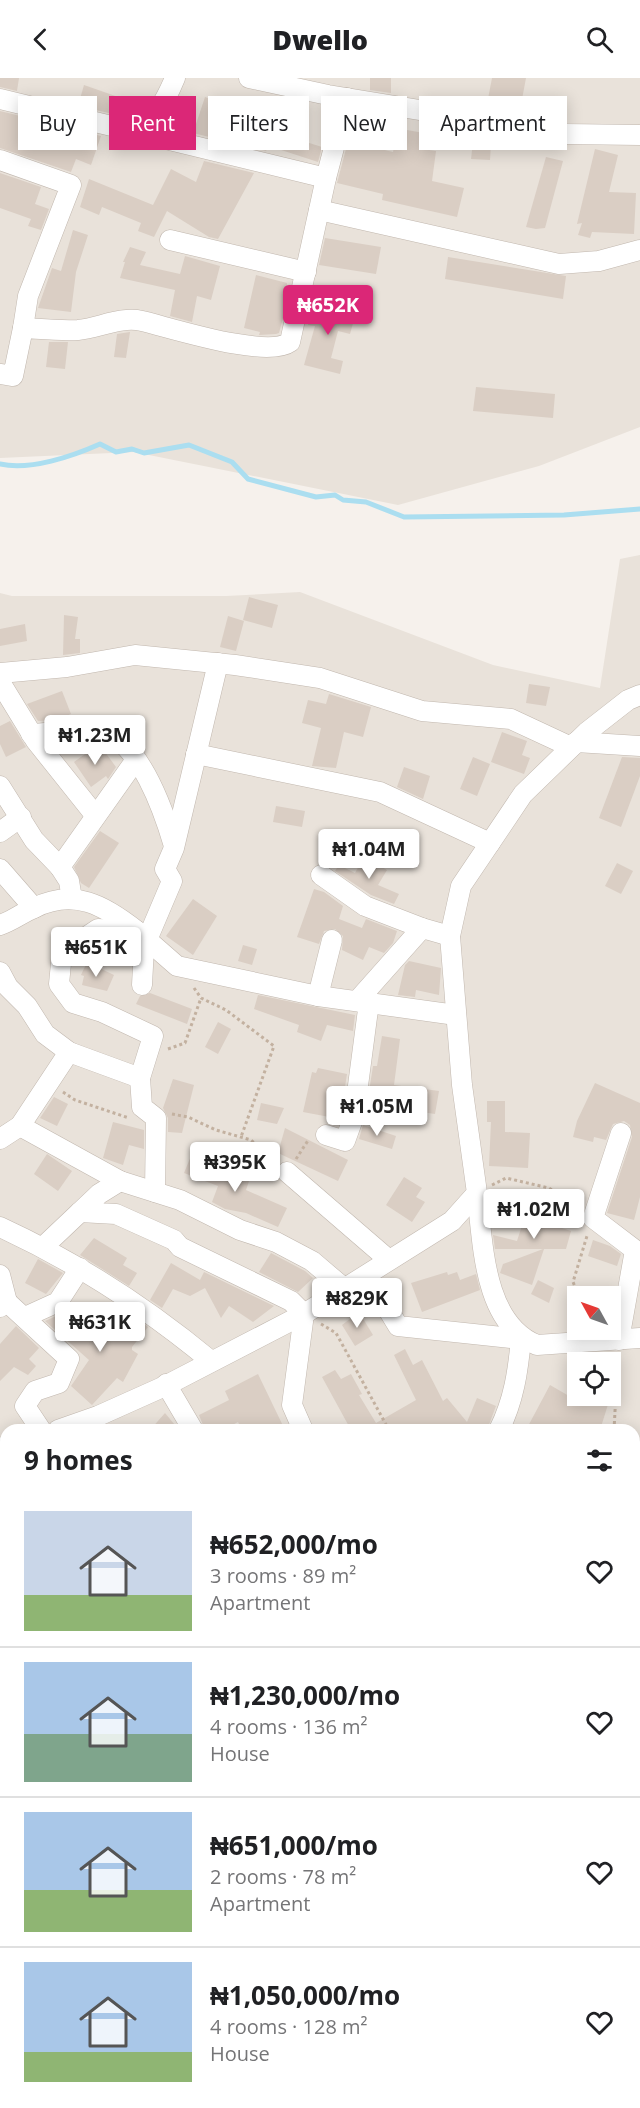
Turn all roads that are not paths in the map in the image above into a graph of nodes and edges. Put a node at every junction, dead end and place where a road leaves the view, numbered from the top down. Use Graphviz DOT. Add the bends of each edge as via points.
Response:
graph roads {
  1 [pos="175,78"];
  2 [pos="249,78"];
  3 [pos="336,90"];
  4 [pos="168,96"];
  5 [pos="0,99"];
  6 [pos="109,125"];
  7 [pos="640,135"];
  8 [pos="196,146"];
  9 [pos="0,160"];
  10 [pos="326,178"];
  11 [pos="319,210"];
  12 [pos="170,240"];
  13 [pos="640,250"];
  14 [pos="306,273"];
  15 [pos="23,328"];
  16 [pos="0,374"];
  17 [pos="218,663"];
  18 [pos="0,674"];
  19 [pos="0,682"];
  20 [pos="640,695"];
  21 [pos="32,734"];
  22 [pos="574,744"];
  23 [pos="640,746"];
  24 [pos="196,754"];
  25 [pos="135,760"];
  26 [pos="0,786"];
  27 [pos="95,815"];
  28 [pos="21,817"];
  29 [pos="0,832"];
  30 [pos="490,843"];
  31 [pos="174,848"];
  32 [pos="60,867"];
  33 [pos="0,869"];
  34 [pos="321,875"];
  35 [pos="72,899"];
  36 [pos="34,908"];
  37 [pos="0,925"];
  38 [pos="422,928"];
  39 [pos="141,936"];
  40 [pos="450,936"];
  41 [pos="332,940"];
  42 [pos="0,972"];
  43 [pos="142,985"];
  44 [pos="318,996"];
  45 [pos="363,1001"];
  46 [pos="456,1015"];
  47 [pos="69,1052"];
  48 [pos="140,1078"];
  49 [pos="20,1126"];
  50 [pos="621,1133"];
  51 [pos="326,1136"];
  52 [pos="0,1139"];
  53 [pos="287,1172"];
  54 [pos="120,1181"];
  55 [pos="154,1192"];
  56 [pos="477,1193"];
  57 [pos="80,1212"];
  58 [pos="0,1227"];
  59 [pos="43,1247"];
  60 [pos="389,1260"];
  61 [pos="80,1268"];
  62 [pos="0,1275"];
  63 [pos="345,1288"];
  64 [pos="4,1305"];
  65 [pos="304,1314"];
  66 [pos="25,1317"];
  67 [pos="621,1329"];
  68 [pos="640,1338"];
  69 [pos="521,1339"];
  70 [pos="619,1340"];
  71 [pos="621,1340"];
  72 [pos="211,1361"];
  73 [pos="166,1384"];
  74 [pos="100,1423"];
  75 [pos="37,1424"];
  76 [pos="189,1424"];
  77 [pos="300,1424"];
  78 [pos="502,1424"];
  1 -- 4 [label="street"];
  2 -- 3 [label="street"];
  3 -- 7 [label="street" via="565,134"];
  3 -- 10 [label="street"];
  5 -- 6 [label="street"];
  8 -- 10 [label="street"];
  9 -- 15 [label="street" via="71,184 28,296"];
  10 -- 11 [label="street"];
  11 -- 13 [label="street" via="559,264 599,261"];
  11 -- 14 [label="street"];
  12 -- 14 [label="street"];
  14 -- 15 [label="street" via="295,331 283,347 265,348 194,335 139,320 76,330"];
  15 -- 16 [label="street" via="12,376"];
  17 -- 18 [label="street" via="135,655"];
  17 -- 22 [label="street" via="320,678 422,711 511,719"];
  17 -- 24 [label="street"];
  19 -- 21 [label="street"];
  20 -- 22 [label="street" via="628,700"];
  21 -- 25 [label="street" via="102,731 126,746"];
  21 -- 27 [label="street"];
  22 -- 23 [label="street"];
  22 -- 30 [label="street" via="523,794"];
  24 -- 30 [label="street" via="380,792"];
  24 -- 31 [label="street"];
  25 -- 27 [label="street"];
  25 -- 31 [label="street" via="161,802"];
  26 -- 28 [label="street"];
  27 -- 32 [label="street"];
  28 -- 29 [label="street"];
  28 -- 32 [label="street" via="34,840"];
  30 -- 40 [label="street" via="461,886"];
  31 -- 39 [label="street" via="165,869 172,881"];
  32 -- 35 [label="street" via="69,881"];
  33 -- 36 [label="street"];
  34 -- 38 [label="street" via="365,906"];
  35 -- 36 [label="street" via="58,898"];
  35 -- 39 [label="street" via="82,899 119,918"];
  36 -- 37 [label="street"];
  38 -- 40 [label="street"];
  38 -- 45 [label="street"];
  39 -- 43 [label="street"];
  39 -- 44 [label="street" via="177,966"];
  39 -- 48 [label="street" via="98,929 62,953 59,984 72,1003 153,1036"];
  40 -- 46 [label="street"];
  41 -- 44 [label="street"];
  42 -- 47 [label="street" via="45,1034"];
  44 -- 45 [label="street"];
  45 -- 46 [label="street"];
  45 -- 51 [label="street" via="354,1116 345,1141"];
  46 -- 56 [label="street"];
  47 -- 48 [label="street"];
  47 -- 49 [label="street"];
  48 -- 55 [label="street" via="142,1107 156,1118"];
  49 -- 52 [label="street"];
  49 -- 54 [label="street"];
  50 -- 67 [label="street" via="593,1218 635,1250"];
  53 -- 60 [label="street"];
  54 -- 55 [label="street"];
  54 -- 57 [label="street"];
  55 -- 63 [label="street" via="276,1242 312,1261"];
  56 -- 60 [label="street" via="452,1221"];
  56 -- 69 [label="street" via="488,1282"];
  57 -- 59 [label="street"];
  57 -- 65 [label="street" via="116,1214 174,1240 180,1247 291,1301"];
  58 -- 59 [label="street"];
  59 -- 61 [label="street"];
  60 -- 63 [label="street"];
  61 -- 66 [label="street" via="58,1302"];
  61 -- 72 [label="street" via="168,1326"];
  62 -- 64 [label="street"];
  63 -- 65 [label="street"];
  63 -- 69 [label="street" via="378,1293 398,1326"];
  64 -- 66 [label="street"];
  65 -- 72 [label="street"];
  65 -- 77 [label="street" via="292,1405"];
  66 -- 75 [label="street" via="69,1359 59,1383 35,1391 25,1406"];
  68 -- 71 [label="street"];
  69 -- 70 [label="street" via="537,1345"];
  69 -- 78 [label="street" via="516,1383"];
  72 -- 73 [label="street"];
  73 -- 74 [label="street"];
  73 -- 76 [label="street"];
}
